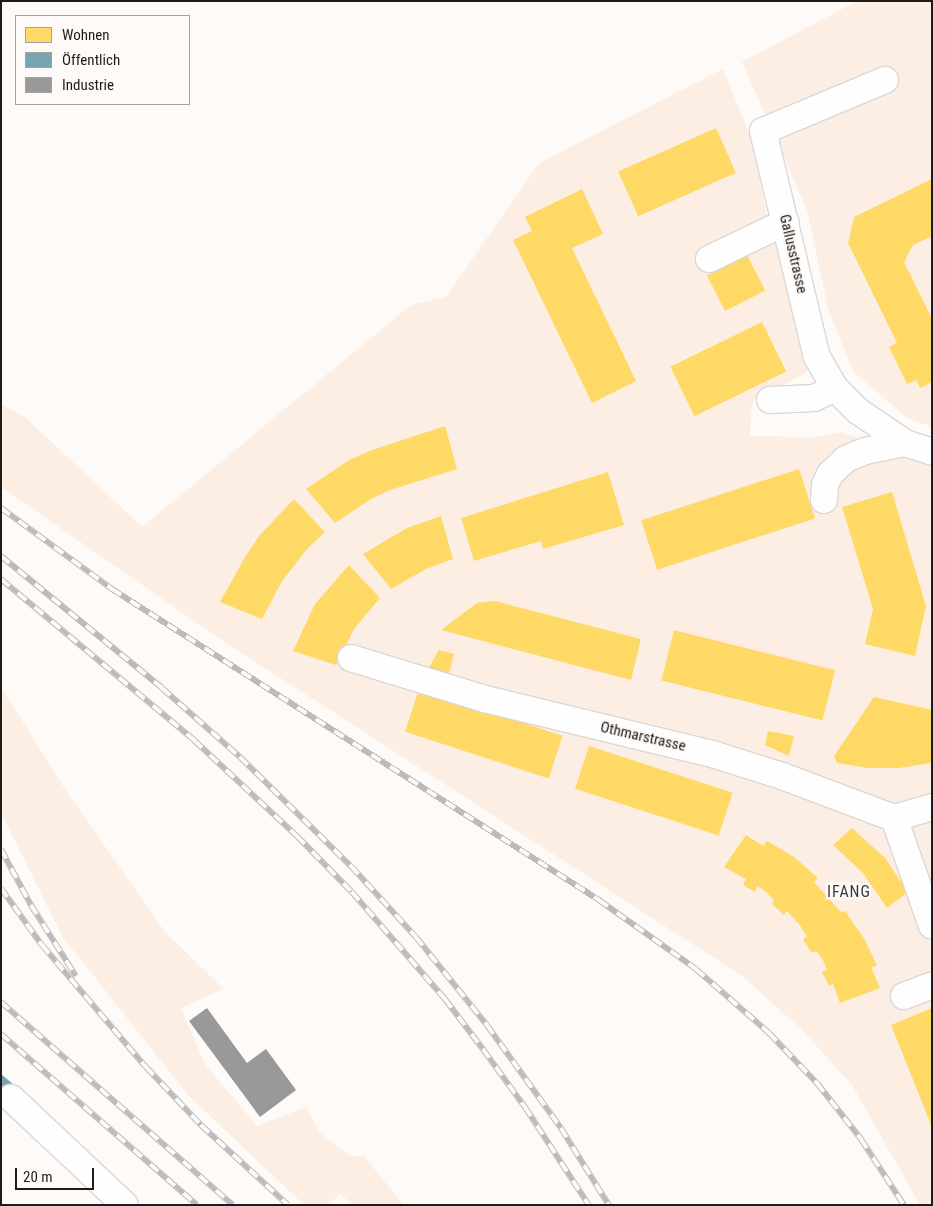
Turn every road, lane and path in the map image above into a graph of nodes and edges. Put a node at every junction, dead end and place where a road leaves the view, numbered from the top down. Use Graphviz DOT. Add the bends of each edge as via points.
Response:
graph roads {
  1 [pos="884,80"];
  2 [pos="786,222"];
  3 [pos="709,259"];
  4 [pos="835,388"];
  5 [pos="770,400"];
  6 [pos="904,443"];
  7 [pos="932,452"];
  8 [pos="824,500"];
  9 [pos="351,658"];
  10 [pos="932,807"];
  11 [pos="894,818"];
  12 [pos="932,926"];
  13 [pos="932,986"];
  14 [pos="904,996"];
  15 [pos="11,1098"];
  16 [pos="125,1205"];
  1 -- 2 [label="street, Gallusstrasse" via="763,131"];
  2 -- 3 [label="street"];
  2 -- 4 [label="street, Gallusstrasse" via="817,357"];
  4 -- 5 [label="street" via="814,398"];
  4 -- 6 [label="street, Gallusstrasse" via="858,411"];
  6 -- 7 [label="street, Gallusstrasse"];
  6 -- 8 [label="street" via="846,459 830,474"];
  9 -- 11 [label="street, Othmarstrasse" via="485,699 709,753"];
  10 -- 11 [label="street"];
  11 -- 12 [label="street"];
  13 -- 14 [label="street"];
  15 -- 16 [label="street"];
}
